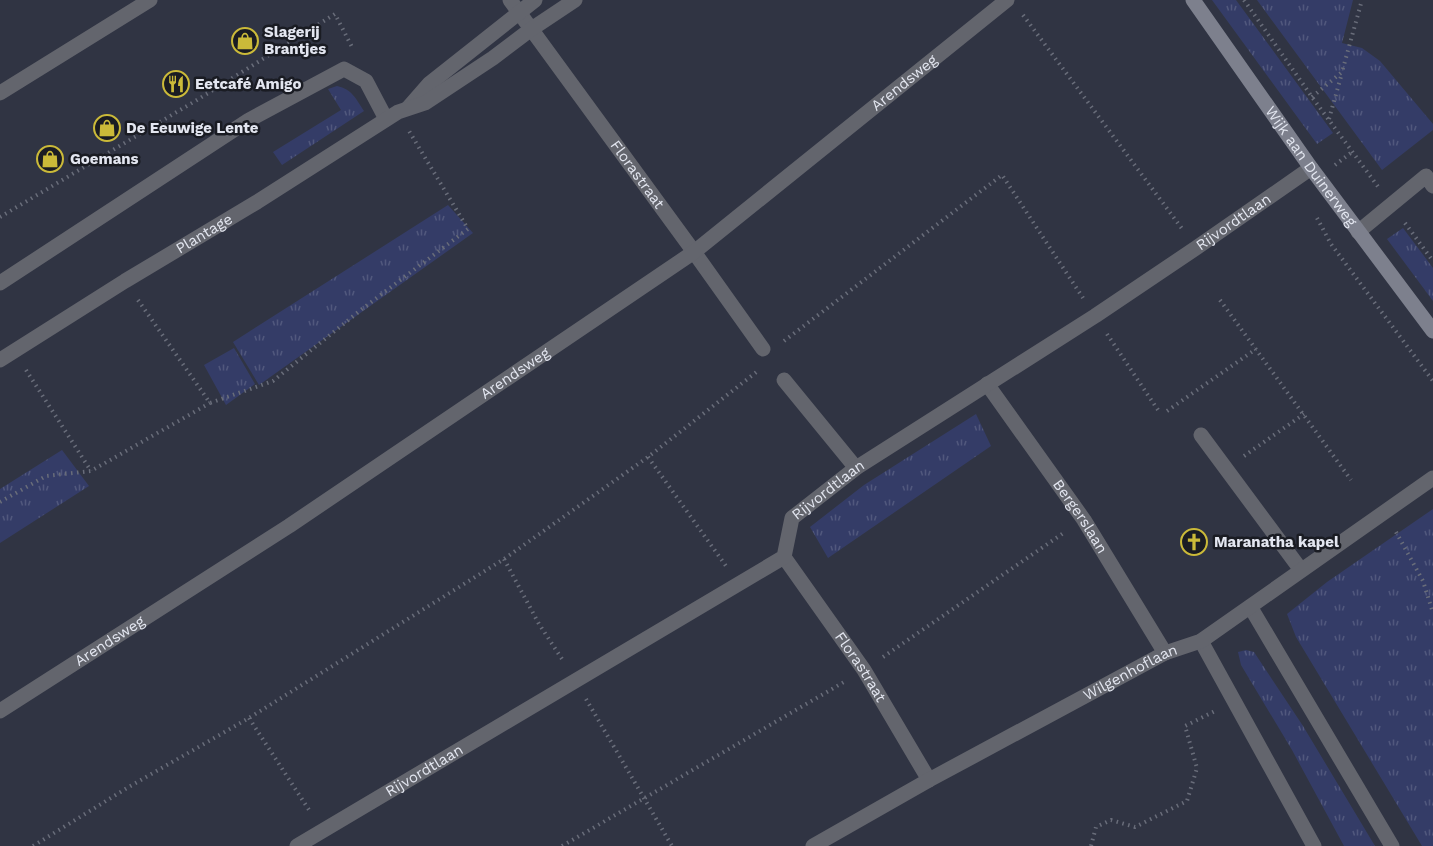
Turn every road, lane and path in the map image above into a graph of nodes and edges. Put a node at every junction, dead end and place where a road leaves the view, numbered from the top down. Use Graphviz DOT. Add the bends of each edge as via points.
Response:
graph roads {
  1 [pos="150,0"];
  2 [pos="510,0"];
  3 [pos="535,0"];
  4 [pos="575,0"];
  5 [pos="1193,0"];
  6 [pos="1244,0"];
  7 [pos="1362,0"];
  8 [pos="1013,5"];
  9 [pos="519,13"];
  10 [pos="534,35"];
  11 [pos="1342,72"];
  12 [pos="366,81"];
  13 [pos="0,93"];
  14 [pos="1312,97"];
  15 [pos="397,113"];
  16 [pos="1329,119"];
  17 [pos="1311,168"];
  18 [pos="1430,178"];
  19 [pos="1391,204"];
  20 [pos="0,217"];
  21 [pos="1359,232"];
  22 [pos="1196,248"];
  23 [pos="694,252"];
  24 [pos="1433,261"];
  25 [pos="125,281"];
  26 [pos="0,283"];
  27 [pos="1220,300"];
  28 [pos="1095,316"];
  29 [pos="1433,331"];
  30 [pos="769,348"];
  31 [pos="1256,349"];
  32 [pos="15,352"];
  33 [pos="0,360"];
  34 [pos="761,369"];
  35 [pos="784,380"];
  36 [pos="987,384"];
  37 [pos="210,403"];
  38 [pos="1158,410"];
  39 [pos="1167,411"];
  40 [pos="1304,414"];
  41 [pos="1201,435"];
  42 [pos="648,457"];
  43 [pos="856,468"];
  44 [pos="1226,468"];
  45 [pos="91,471"];
  46 [pos="1433,478"];
  47 [pos="1352,480"];
  48 [pos="0,502"];
  49 [pos="1384,513"];
  50 [pos="1084,520"];
  51 [pos="784,557"];
  52 [pos="1301,570"];
  53 [pos="739,584"];
  54 [pos="1251,608"];
  55 [pos="1433,613"];
  56 [pos="1201,641"];
  57 [pos="1165,653"];
  58 [pos="864,670"];
  59 [pos="1234,700"];
  60 [pos="0,711"];
  61 [pos="249,718"];
  62 [pos="930,780"];
  63 [pos="322,831"];
  64 [pos="33,846"];
  65 [pos="297,846"];
  66 [pos="562,846"];
  67 [pos="813,846"];
  68 [pos="1090,846"];
  69 [pos="1314,846"];
  70 [pos="1392,846"];
  1 -- 13 [label="street"];
  2 -- 9 [label="street, Florastraat"];
  3 -- 9 [label="street, Plantage"];
  4 -- 10 [label="street, Plantage"];
  5 -- 17 [label="main road, Wijk aan Duinerweg"];
  6 -- 14 [label="path"];
  7 -- 11 [label="path"];
  8 -- 22 [label="path"];
  8 -- 23 [label="street, Arendsweg"];
  9 -- 10 [label="street, Florastraat"];
  9 -- 15 [label="street, Plantage"];
  10 -- 15 [label="street, Plantage" via="425,103"];
  10 -- 23 [label="street, Florastraat"];
  11 -- 14 [label="path"];
  11 -- 16 [label="path"];
  12 -- 15 [label="street"];
  12 -- 20 [label="path" via="335,14"];
  12 -- 26 [label="street" via="344,69 249,120"];
  14 -- 16 [label="path"];
  15 -- 25 [label="street, Plantage"];
  15 -- 37 [label="path" via="468,229 273,381"];
  16 -- 19 [label="path"];
  17 -- 21 [label="main road, Wijk aan Duinerweg"];
  17 -- 22 [label="street, Rijvordtlaan"];
  18 -- 19 [label="street"];
  19 -- 21 [label="street"];
  19 -- 24 [label="path"];
  21 -- 29 [label="main road, Wijk aan Duinerweg"];
  22 -- 28 [label="street, Rijvordtlaan"];
  23 -- 30 [label="street, Florastraat"];
  23 -- 60 [label="street, Arendsweg" via="289,526"];
  25 -- 32 [label="street, Plantage"];
  25 -- 37 [label="path"];
  27 -- 31 [label="path"];
  28 -- 30 [label="path" via="1002,175"];
  28 -- 36 [label="street, Rijvordtlaan"];
  28 -- 38 [label="path"];
  31 -- 39 [label="path"];
  31 -- 40 [label="path"];
  32 -- 33 [label="street, Plantage"];
  32 -- 45 [label="path"];
  34 -- 42 [label="path"];
  35 -- 43 [label="street"];
  36 -- 43 [label="street, Rijvordtlaan"];
  36 -- 50 [label="street, Bergerslaan"];
  37 -- 45 [label="path"];
  40 -- 44 [label="path"];
  40 -- 47 [label="path"];
  41 -- 44 [label="street"];
  42 -- 53 [label="path"];
  42 -- 61 [label="path" via="504,559"];
  43 -- 51 [label="street, Rijvordtlaan" via="792,518"];
  44 -- 52 [label="street"];
  45 -- 48 [label="path" via="46,476"];
  46 -- 49 [label="street, Wilgenhoflaan"];
  49 -- 52 [label="street, Wilgenhoflaan"];
  49 -- 55 [label="path" via="1424,581"];
  50 -- 57 [label="street, Bergerslaan"];
  50 -- 58 [label="path"];
  51 -- 53 [label="street, Rijvordtlaan"];
  51 -- 58 [label="street, Florastraat"];
  52 -- 54 [label="street, Wilgenhoflaan"];
  53 -- 63 [label="street, Rijvordtlaan"];
  54 -- 56 [label="street, Wilgenhoflaan"];
  54 -- 70 [label="street"];
  56 -- 57 [label="street, Wilgenhoflaan"];
  56 -- 59 [label="street"];
  57 -- 62 [label="street, Wilgenhoflaan"];
  58 -- 62 [label="street, Florastraat"];
  58 -- 66 [label="path"];
  59 -- 68 [label="path" via="1185,726 1197,768 1187,801 1136,827 1111,820 1096,827"];
  59 -- 69 [label="street"];
  61 -- 63 [label="path"];
  61 -- 64 [label="path"];
  62 -- 67 [label="street, Wilgenhoflaan"];
  63 -- 65 [label="street, Rijvordtlaan"];
}
